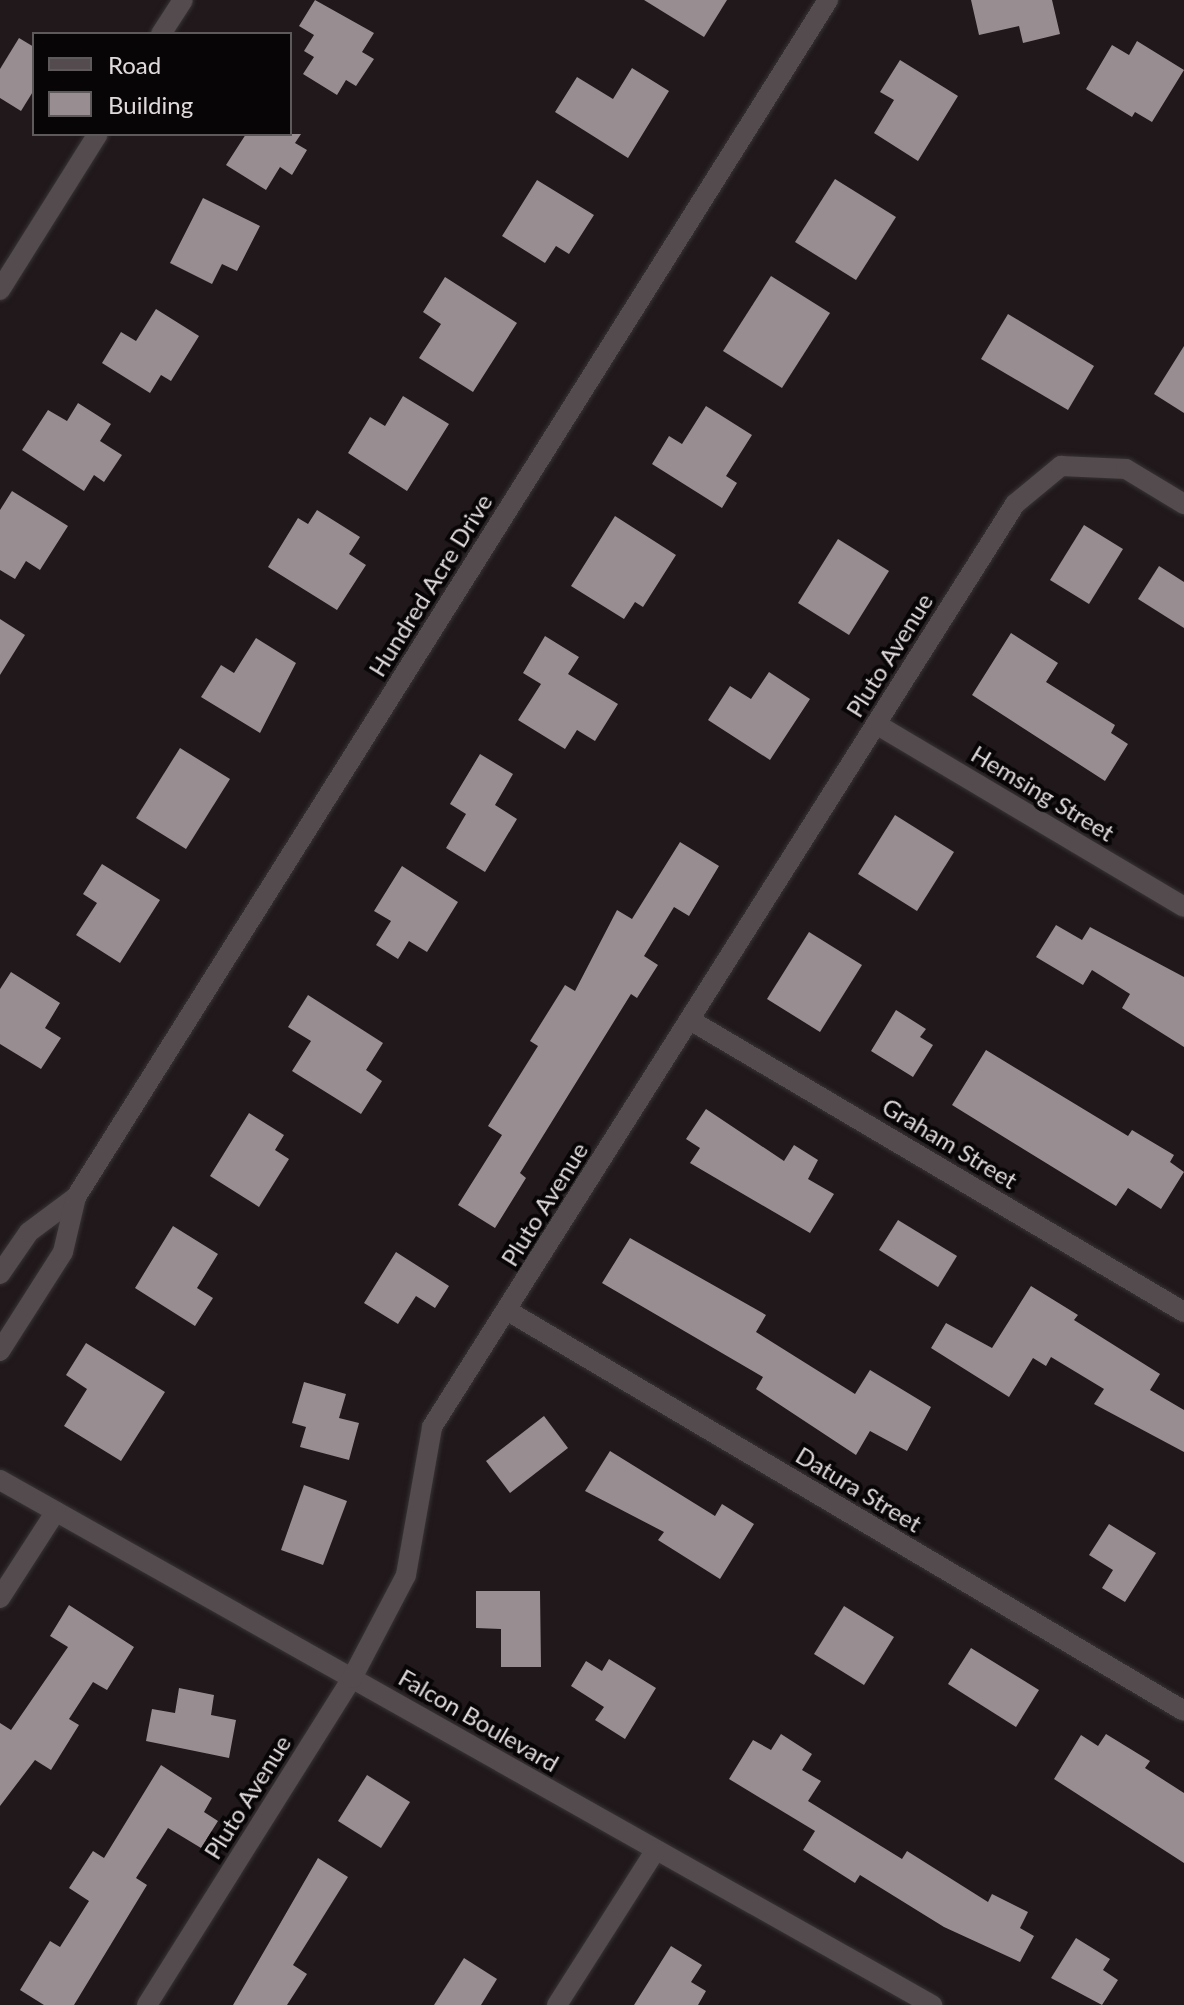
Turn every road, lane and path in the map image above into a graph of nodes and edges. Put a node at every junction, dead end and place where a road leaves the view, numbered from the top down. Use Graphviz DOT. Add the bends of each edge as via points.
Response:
graph roads {
  1 [pos="183,0"];
  2 [pos="828,0"];
  3 [pos="162,32"];
  4 [pos="97,136"];
  5 [pos="0,290"];
  6 [pos="1184,504"];
  7 [pos="876,724"];
  8 [pos="1184,907"];
  9 [pos="690,1020"];
  10 [pos="76,1197"];
  11 [pos="0,1274"];
  12 [pos="508,1311"];
  13 [pos="1184,1312"];
  14 [pos="0,1351"];
  15 [pos="0,1480"];
  16 [pos="56,1511"];
  17 [pos="0,1598"];
  18 [pos="352,1678"];
  19 [pos="1184,1711"];
  20 [pos="655,1851"];
  21 [pos="147,2005"];
  22 [pos="557,2005"];
  23 [pos="932,2005"];
  1 -- 3 [label="street"];
  2 -- 10 [label="street, Hundred Acre Drive"];
  4 -- 5 [label="street"];
  6 -- 7 [label="street, Pluto Avenue" via="1126,469 1061,466 1015,504"];
  7 -- 8 [label="street, Hemsing Street"];
  7 -- 9 [label="street, Pluto Avenue"];
  9 -- 12 [label="street, Pluto Avenue"];
  9 -- 13 [label="street, Graham Street"];
  10 -- 11 [label="street, Hundred Acre Drive" via="29,1232"];
  10 -- 14 [label="street, Hundred Acre Drive" via="63,1252"];
  12 -- 18 [label="street, Pluto Avenue" via="432,1427 406,1575"];
  12 -- 19 [label="street, Datura Street"];
  15 -- 16 [label="street, Falcon Boulevard"];
  16 -- 17 [label="street"];
  16 -- 18 [label="street, Falcon Boulevard"];
  18 -- 20 [label="street, Falcon Boulevard"];
  18 -- 21 [label="street, Pluto Avenue"];
  20 -- 22 [label="street"];
  20 -- 23 [label="street, Falcon Boulevard"];
}
